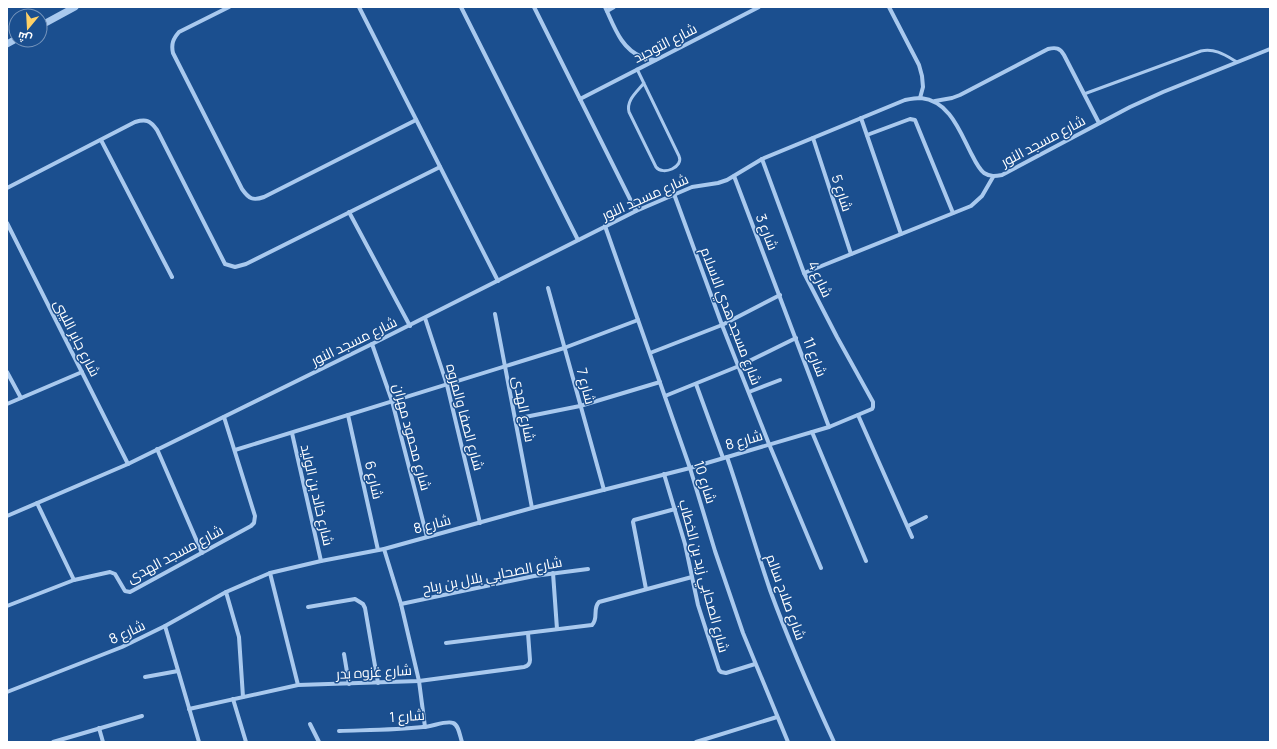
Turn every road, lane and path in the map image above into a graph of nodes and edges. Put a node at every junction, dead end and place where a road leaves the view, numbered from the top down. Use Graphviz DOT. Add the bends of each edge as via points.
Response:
graph roads {
  1 [pos="75,7"];
  2 [pos="229,7"];
  3 [pos="360,7"];
  4 [pos="461,7"];
  5 [pos="534,7"];
  6 [pos="614,7"];
  7 [pos="759,7"];
  8 [pos="889,7"];
  9 [pos="606,9"];
  10 [pos="48,22"];
  11 [pos="1270,49"];
  12 [pos="655,60"];
  13 [pos="1238,62"];
  14 [pos="637,69"];
  15 [pos="644,83"];
  16 [pos="1084,94"];
  17 [pos="920,98"];
  18 [pos="580,99"];
  19 [pos="935,101"];
  20 [pos="861,118"];
  21 [pos="416,120"];
  22 [pos="1099,124"];
  23 [pos="867,135"];
  24 [pos="813,138"];
  25 [pos="102,140"];
  26 [pos="762,159"];
  27 [pos="440,167"];
  28 [pos="734,176"];
  29 [pos="993,177"];
  30 [pos="7,188"];
  31 [pos="674,194"];
  32 [pos="636,211"];
  33 [pos="350,212"];
  34 [pos="953,213"];
  35 [pos="7,223"];
  36 [pos="606,226"];
  37 [pos="901,234"];
  38 [pos="578,240"];
  39 [pos="851,254"];
  40 [pos="804,273"];
  41 [pos="172,277"];
  42 [pos="498,281"];
  43 [pos="548,288"];
  44 [pos="780,295"];
  45 [pos="495,314"];
  46 [pos="425,318"];
  47 [pos="638,320"];
  48 [pos="722,325"];
  49 [pos="410,326"];
  50 [pos="796,338"];
  51 [pos="372,344"];
  52 [pos="564,348"];
  53 [pos="650,353"];
  54 [pos="505,366"];
  55 [pos="739,366"];
  56 [pos="7,372"];
  57 [pos="82,372"];
  58 [pos="780,380"];
  59 [pos="660,382"];
  60 [pos="696,384"];
  61 [pos="447,385"];
  62 [pos="749,392"];
  63 [pos="665,396"];
  64 [pos="20,398"];
  65 [pos="392,402"];
  66 [pos="7,404"];
  67 [pos="580,406"];
  68 [pos="873,407"];
  69 [pos="348,415"];
  70 [pos="858,415"];
  71 [pos="224,416"];
  72 [pos="515,419"];
  73 [pos="829,427"];
  74 [pos="812,432"];
  75 [pos="292,433"];
  76 [pos="769,444"];
  77 [pos="157,450"];
  78 [pos="235,450"];
  79 [pos="725,457"];
  80 [pos="128,464"];
  81 [pos="690,468"];
  82 [pos="664,474"];
  83 [pos="604,490"];
  84 [pos="37,503"];
  85 [pos="532,508"];
  86 [pos="674,509"];
  87 [pos="7,516"];
  88 [pos="926,517"];
  89 [pos="480,523"];
  90 [pos="908,526"];
  91 [pos="427,537"];
  92 [pos="912,537"];
  93 [pos="384,549"];
  94 [pos="378,550"];
  95 [pos="202,553"];
  96 [pos="321,561"];
  97 [pos="866,561"];
  98 [pos="821,568"];
  99 [pos="588,569"];
  100 [pos="554,572"];
  101 [pos="270,573"];
  102 [pos="692,577"];
  103 [pos="74,580"];
  104 [pos="646,589"];
  105 [pos="226,592"];
  106 [pos="401,604"];
  107 [pos="7,606"];
  108 [pos="308,608"];
  109 [pos="165,626"];
  110 [pos="557,629"];
  111 [pos="528,633"];
  112 [pos="446,643"];
  113 [pos="344,654"];
  114 [pos="755,664"];
  115 [pos="178,671"];
  116 [pos="145,677"];
  117 [pos="419,681"];
  118 [pos="378,683"];
  119 [pos="349,684"];
  120 [pos="298,686"];
  121 [pos="7,692"];
  122 [pos="244,697"];
  123 [pos="233,699"];
  124 [pos="189,709"];
  125 [pos="142,716"];
  126 [pos="777,717"];
  127 [pos="310,724"];
  128 [pos="425,727"];
  129 [pos="99,728"];
  130 [pos="339,731"];
  131 [pos="53,742"];
  132 [pos="103,742"];
  133 [pos="199,742"];
  134 [pos="246,742"];
  135 [pos="319,742"];
  136 [pos="462,742"];
  137 [pos="696,742"];
  138 [pos="788,742"];
  139 [pos="834,742"];
  1 -- 10 [label="street"];
  2 -- 21 [label="street" via="179,32 172,46 173,53 247,196 256,200 264,197"];
  3 -- 21 [label="street"];
  4 -- 38 [label="street"];
  5 -- 18 [label="street"];
  6 -- 9 [label="street"];
  7 -- 12 [label="street, شارع التوحيد"];
  8 -- 17 [label="street" via="919,65 923,87"];
  9 -- 12 [label="street" via="621,40 630,50 642,57"];
  11 -- 13 [label="street, شارع مسجد النور"];
  12 -- 14 [label="street, شارع التوحيد"];
  13 -- 16 [label="lane" via="1216,50 1201,50"];
  13 -- 22 [label="street, شارع مسجد النور" via="1162,92"];
  14 -- 15 [label="lane"];
  14 -- 18 [label="street, شارع التوحيد"];
  15 -- 15 [label="lane" via="681,159 680,163 666,171 658,170 656,167 629,112 629,101"];
  16 -- 19 [label="street" via="1061,50 1054,48 960,95"];
  16 -- 22 [label="street"];
  17 -- 19 [label="street, شارع مسجد النور"];
  17 -- 20 [label="street, شارع مسجد النور" via="906,100"];
  18 -- 32 [label="street"];
  19 -- 29 [label="street, شارع مسجد النور" via="951,116 978,166 984,173"];
  20 -- 23 [label="street"];
  20 -- 24 [label="street, شارع مسجد النور"];
  21 -- 27 [label="street"];
  22 -- 29 [label="street, شارع مسجد النور" via="1002,175"];
  23 -- 34 [label="street" via="910,119 915,120"];
  23 -- 37 [label="street"];
  24 -- 26 [label="street, شارع مسجد النور"];
  24 -- 39 [label="street, شارع 5"];
  25 -- 30 [label="street"];
  25 -- 33 [label="street" via="135,122 152,122 225,264 235,267 246,264"];
  25 -- 41 [label="street"];
  26 -- 28 [label="street, شارع مسجد النور"];
  26 -- 40 [label="street, شارع 4"];
  27 -- 33 [label="street"];
  27 -- 42 [label="street"];
  28 -- 31 [label="street, شارع مسجد النور" via="718,183 692,187"];
  28 -- 44 [label="street, شارع 3"];
  29 -- 34 [label="street" via="977,201"];
  31 -- 32 [label="street, شارع مسجد النور"];
  31 -- 48 [label="street, شارع مسجد هدي الاسلام"];
  32 -- 36 [label="street, شارع مسجد النور"];
  33 -- 49 [label="street"];
  34 -- 37 [label="street"];
  35 -- 57 [label="street, شارع جابر الليبى"];
  36 -- 38 [label="street, شارع مسجد النور"];
  36 -- 47 [label="street, شارع 10"];
  37 -- 39 [label="street"];
  38 -- 42 [label="street, شارع مسجد النور"];
  39 -- 40 [label="street"];
  40 -- 68 [label="street, شارع 4" via="873,402"];
  42 -- 46 [label="street, شارع مسجد النور"];
  43 -- 52 [label="street, شارع 7"];
  44 -- 48 [label="street"];
  44 -- 50 [label="street, شارع 11"];
  45 -- 54 [label="street, شارع الهدى"];
  46 -- 49 [label="street, شارع مسجد النور"];
  46 -- 61 [label="street, شارع الصفا والمروه"];
  47 -- 52 [label="street"];
  47 -- 53 [label="street, شارع 10"];
  48 -- 53 [label="street"];
  48 -- 55 [label="street, شارع مسجد هدي الاسلام"];
  49 -- 51 [label="street, شارع مسجد النور"];
  50 -- 55 [label="street"];
  50 -- 73 [label="street, شارع 11"];
  51 -- 65 [label="street, شارع محمود مهران"];
  51 -- 71 [label="street, شارع مسجد النور"];
  52 -- 54 [label="street"];
  52 -- 67 [label="street, شارع 7"];
  53 -- 59 [label="street, شارع 10"];
  54 -- 61 [label="street"];
  54 -- 72 [label="street, شارع الهدى"];
  55 -- 60 [label="street"];
  55 -- 62 [label="street, شارع مسجد هدي الاسلام"];
  56 -- 64 [label="street"];
  57 -- 64 [label="street"];
  57 -- 80 [label="street, شارع جابر الليبى"];
  58 -- 62 [label="street"];
  59 -- 63 [label="street, شارع 10"];
  59 -- 67 [label="street"];
  60 -- 63 [label="street"];
  60 -- 79 [label="street, شارع 10"];
  61 -- 65 [label="street"];
  61 -- 89 [label="street, شارع الصفا والمروه"];
  62 -- 76 [label="street, شارع مسجد هدي الاسلام"];
  63 -- 81 [label="street, شارع 10"];
  64 -- 66 [label="street"];
  65 -- 69 [label="street"];
  65 -- 91 [label="street, شارع محمود مهران"];
  67 -- 72 [label="street"];
  67 -- 83 [label="street, شارع 7"];
  68 -- 70 [label="street, شارع 8"];
  69 -- 75 [label="street"];
  69 -- 94 [label="street, شارع 6"];
  70 -- 73 [label="street, شارع 8"];
  70 -- 90 [label="street"];
  71 -- 77 [label="street, شارع مسجد النور"];
  71 -- 78 [label="street, شارع مسجد الهدى"];
  72 -- 85 [label="street, شارع الهدى"];
  73 -- 74 [label="street, شارع 8"];
  74 -- 76 [label="street, شارع 8"];
  74 -- 97 [label="street"];
  75 -- 78 [label="street"];
  75 -- 96 [label="street, شارع خالد بن الوليد"];
  76 -- 79 [label="street, شارع 8"];
  76 -- 98 [label="street, شارع مسجد هدي الاسلام"];
  77 -- 80 [label="street, شارع مسجد النور"];
  77 -- 95 [label="street"];
  78 -- 95 [label="street, شارع مسجد الهدى" via="256,520 251,526"];
  79 -- 81 [label="street, شارع 8"];
  79 -- 139 [label="street, شارع صلاح سالم" via="773,597"];
  80 -- 84 [label="street, شارع مسجد النور"];
  81 -- 82 [label="street, شارع 8"];
  81 -- 114 [label="street, شارع 10" via="715,551"];
  82 -- 83 [label="street, شارع 8"];
  82 -- 86 [label="street, شارع الصحابي زيد بن الخطاب"];
  83 -- 85 [label="street, شارع 8"];
  84 -- 87 [label="street, شارع مسجد النور"];
  84 -- 103 [label="street"];
  85 -- 89 [label="street, شارع 8"];
  86 -- 102 [label="street, شارع الصحابي زيد بن الخطاب"];
  86 -- 104 [label="street" via="632,522"];
  88 -- 90 [label="street"];
  89 -- 91 [label="street, شارع 8"];
  90 -- 92 [label="street"];
  91 -- 93 [label="street, شارع 8"];
  93 -- 94 [label="street, شارع 8"];
  93 -- 106 [label="street"];
  94 -- 96 [label="street, شارع 8"];
  95 -- 103 [label="street, شارع مسجد الهدى" via="130,592 125,591 115,574 110,572"];
  96 -- 101 [label="street, شارع 8"];
  99 -- 100 [label="street, شارع الصحابي بلال بن رباح"];
  100 -- 106 [label="street, شارع الصحابي بلال بن رباح"];
  100 -- 110 [label="street"];
  101 -- 105 [label="street, شارع 8"];
  101 -- 120 [label="street"];
  102 -- 104 [label="street"];
  102 -- 114 [label="street, شارع الصحابي زيد بن الخطاب" via="698,605 719,670 726,673"];
  103 -- 107 [label="street, شارع مسجد الهدى"];
  104 -- 110 [label="street" via="599,602 595,608 596,617 592,625"];
  105 -- 109 [label="street, شارع 8"];
  105 -- 122 [label="street" via="239,638"];
  106 -- 117 [label="street"];
  108 -- 118 [label="street" via="355,599 363,604"];
  109 -- 115 [label="street"];
  109 -- 121 [label="street, شارع 8" via="122,647"];
  110 -- 111 [label="street"];
  111 -- 112 [label="street"];
  111 -- 117 [label="street, شارع غزوه بدر" via="530,663 527,666"];
  113 -- 119 [label="street"];
  114 -- 126 [label="street, شارع 10"];
  115 -- 116 [label="street"];
  115 -- 124 [label="street"];
  117 -- 118 [label="street, شارع غزوه بدر"];
  117 -- 128 [label="street"];
  118 -- 119 [label="street, شارع غزوه بدر"];
  119 -- 120 [label="street, شارع غزوه بدر"];
  120 -- 122 [label="street, شارع غزوه بدر"];
  122 -- 123 [label="street, شارع غزوه بدر"];
  123 -- 124 [label="street, شارع غزوه بدر"];
  123 -- 134 [label="street"];
  124 -- 133 [label="street"];
  125 -- 129 [label="street"];
  126 -- 137 [label="street"];
  126 -- 138 [label="street, شارع 10"];
  127 -- 135 [label="street"];
  128 -- 130 [label="street, شارع 1"];
  128 -- 136 [label="street, شارع 1" via="452,722 458,728"];
  129 -- 131 [label="street"];
  129 -- 132 [label="street"];
}
